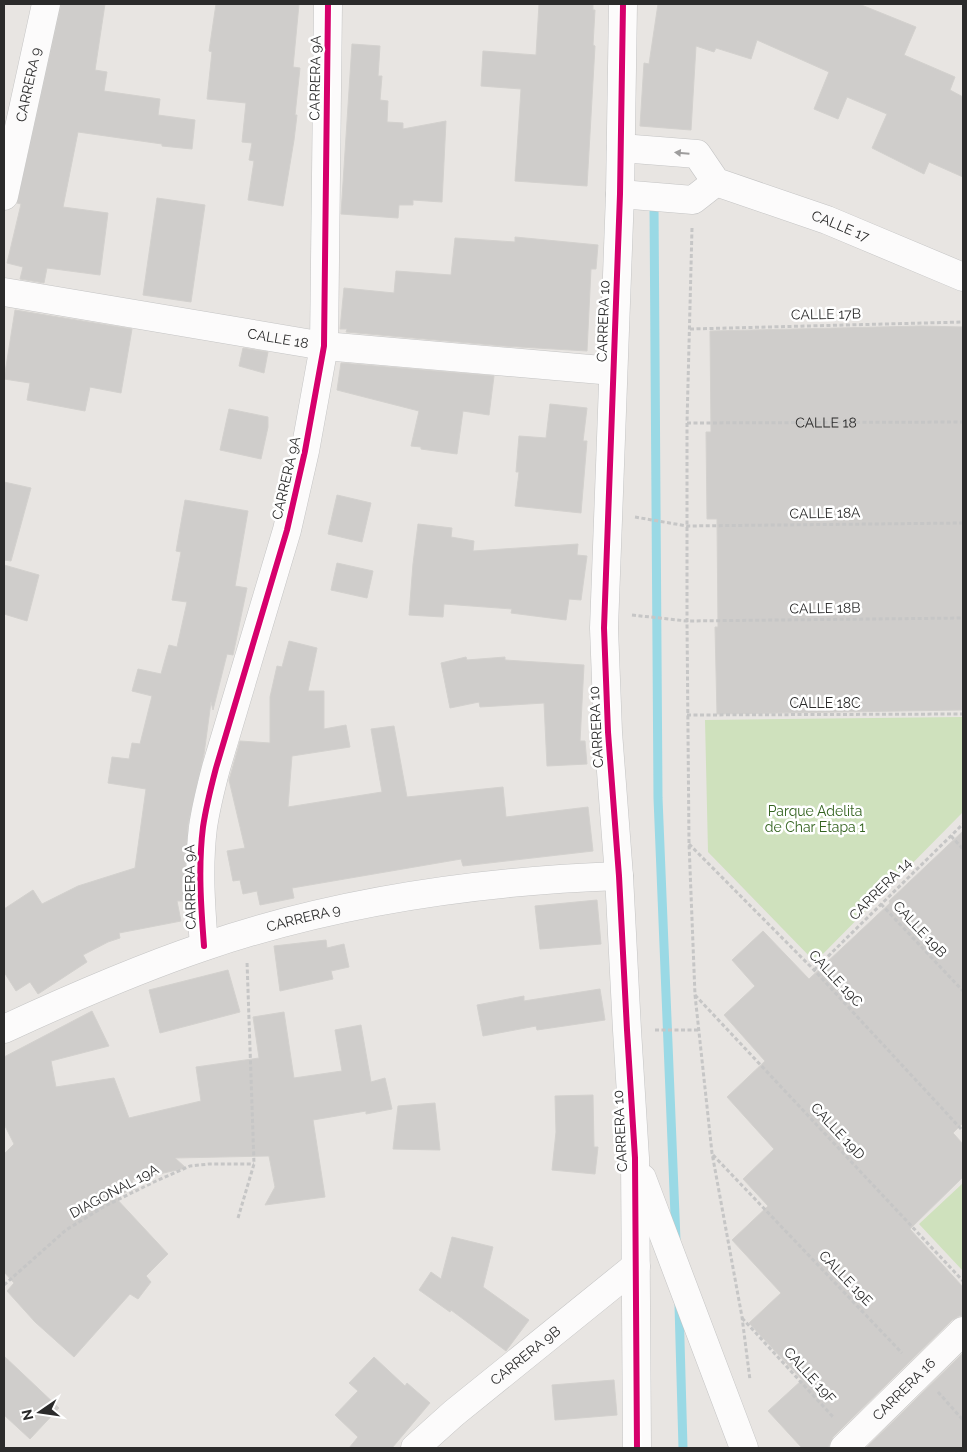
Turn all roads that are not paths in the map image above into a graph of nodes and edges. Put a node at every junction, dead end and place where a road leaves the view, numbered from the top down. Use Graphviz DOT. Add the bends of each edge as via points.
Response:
graph roads {
  1 [pos="46,4"];
  2 [pos="328,4"];
  3 [pos="624,4"];
  4 [pos="621,148"];
  5 [pos="716,182"];
  6 [pos="620,194"];
  7 [pos="4,196"];
  8 [pos="963,277"];
  9 [pos="4,292"];
  10 [pos="324,346"];
  11 [pos="613,371"];
  12 [pos="620,876"];
  13 [pos="204,946"];
  14 [pos="4,1029"];
  15 [pos="635,1158"];
  16 [pos="636,1266"];
  17 [pos="963,1331"];
  18 [pos="848,1444"];
  19 [pos="415,1448"];
  20 [pos="637,1448"];
  21 [pos="744,1448"];
  1 -- 7 [label="street, CARRERA 9"];
  2 -- 10 [label="street, CARRERA 9A"];
  3 -- 4 [label="street, CARRERA 10"];
  5 -- 4 [label="street, one-way" via="696,154"];
  4 -- 6 [label="street, CARRERA 10"];
  5 -- 6 [label="street" via="693,200"];
  5 -- 8 [label="street, CALLE 17" via="827,220"];
  6 -- 11 [label="street, CARRERA 10"];
  9 -- 10 [label="street, CALLE 18"];
  10 -- 11 [label="street, CALLE 18"];
  10 -- 13 [label="street, CARRERA 9A" via="306,451 287,530 207,806 201,848"];
  11 -- 12 [label="street, CARRERA 10" via="604,628 608,732"];
  12 -- 13 [label="street, CARRERA 9" via="547,879 431,892 351,907"];
  12 -- 15 [label="street, CARRERA 10"];
  13 -- 14 [label="street, CARRERA 9" via="121,977"];
  15 -- 16 [label="street, CARRERA 10"];
  15 -- 21 [label="street, CARRERA 10"];
  16 -- 19 [label="street, CARRERA 9B"];
  16 -- 20 [label="street, CARRERA 10"];
  17 -- 18 [label="street, CARRERA 16"];
}
